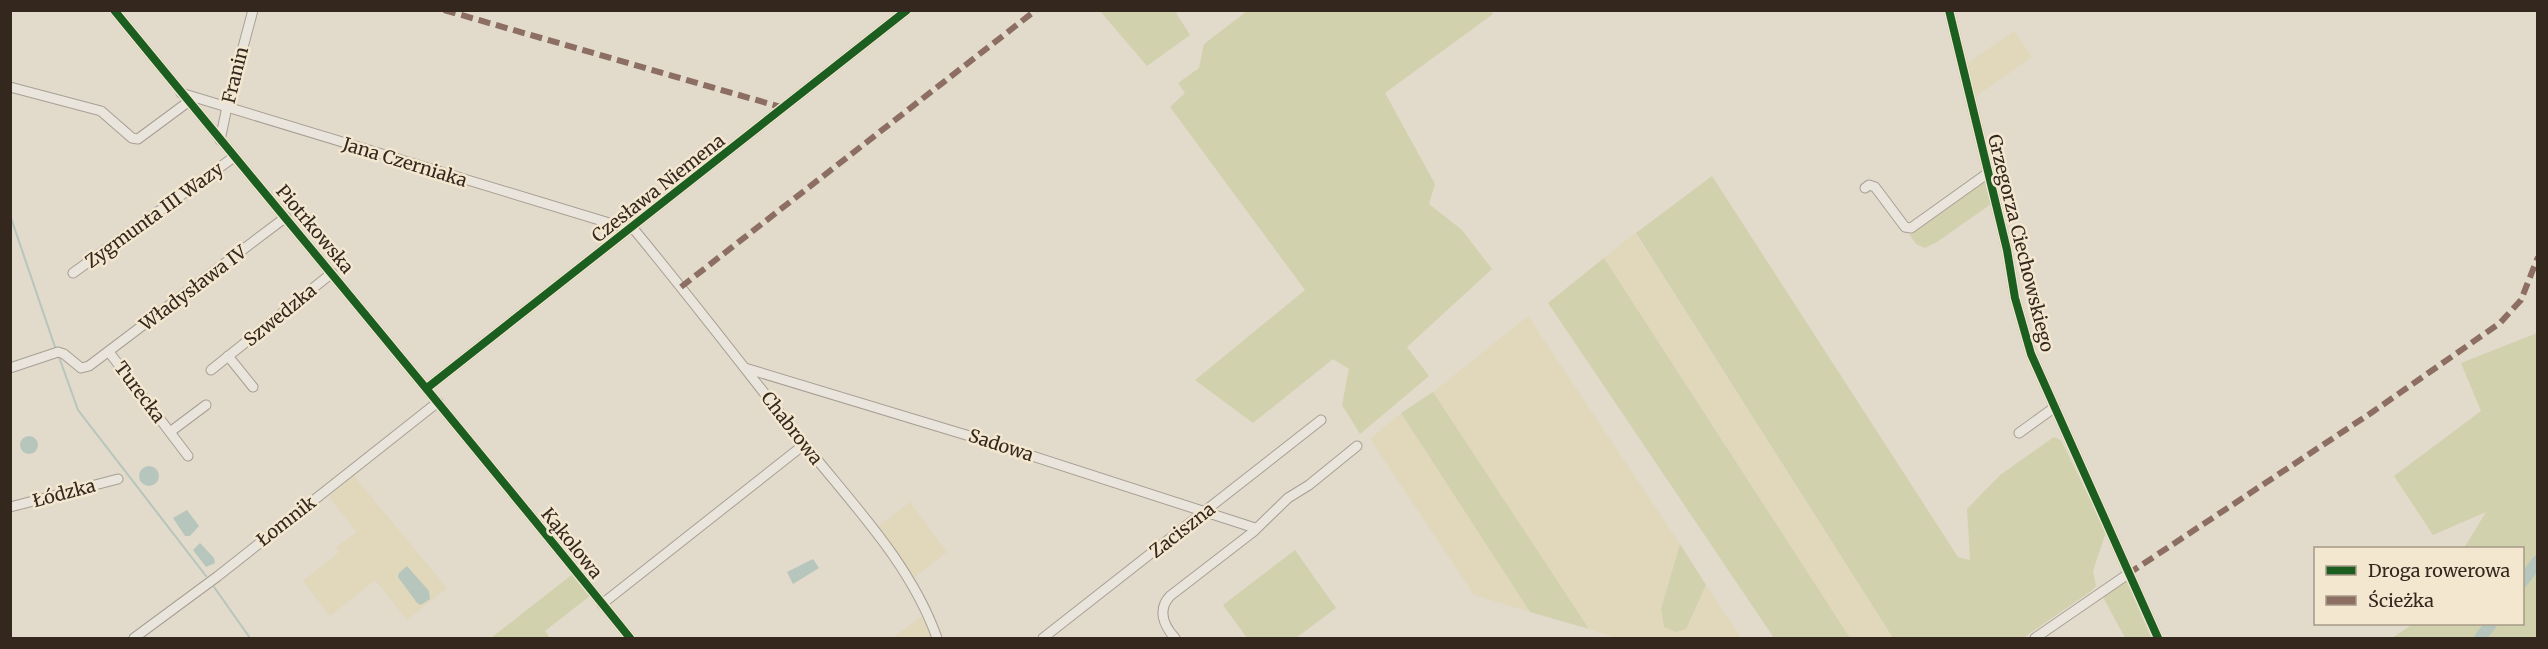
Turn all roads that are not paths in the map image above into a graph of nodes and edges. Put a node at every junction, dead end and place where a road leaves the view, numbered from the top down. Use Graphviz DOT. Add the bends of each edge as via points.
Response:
graph roads {
  1 [pos="114,10"];
  2 [pos="253,10"];
  3 [pos="908,10"];
  4 [pos="1949,10"];
  5 [pos="10,87"];
  6 [pos="181,93"];
  7 [pos="188,102"];
  8 [pos="227,107"];
  9 [pos="220,140"];
  10 [pos="234,157"];
  11 [pos="1988,173"];
  12 [pos="1865,188"];
  13 [pos="286,217"];
  14 [pos="631,228"];
  15 [pos="73,273"];
  16 [pos="332,273"];
  17 [pos="109,352"];
  18 [pos="228,356"];
  19 [pos="10,368"];
  20 [pos="745,368"];
  21 [pos="211,370"];
  22 [pos="253,387"];
  23 [pos="427,388"];
  24 [pos="438,402"];
  25 [pos="206,405"];
  26 [pos="2055,407"];
  27 [pos="1321,420"];
  28 [pos="170,432"];
  29 [pos="2019,433"];
  30 [pos="802,441"];
  31 [pos="1357,446"];
  32 [pos="188,456"];
  33 [pos="491,467"];
  34 [pos="118,478"];
  35 [pos="10,507"];
  36 [pos="1206,512"];
  37 [pos="1256,528"];
  38 [pos="2128,574"];
  39 [pos="602,604"];
  40 [pos="134,639"];
  41 [pos="630,639"];
  42 [pos="937,639"];
  43 [pos="1043,639"];
  44 [pos="1175,639"];
  45 [pos="2035,639"];
  46 [pos="2158,639"];
  1 -- 6 [label="street, Piotrkowska"];
  2 -- 8 [label="street, Franin"];
  3 -- 14 [label="street, Czesława Niemena"];
  4 -- 11 [label="street, Grzegorza Ciechowskiego"];
  5 -- 7 [label="street" via="101,111 138,139"];
  6 -- 7 [label="street, Piotrkowska"];
  6 -- 8 [label="street, Jana Czerniaka"];
  7 -- 9 [label="street, Piotrkowska"];
  8 -- 9 [label="street, Franin"];
  8 -- 14 [label="street, Jana Czerniaka"];
  9 -- 10 [label="street, Piotrkowska"];
  10 -- 13 [label="street, Piotrkowska"];
  10 -- 15 [label="street, Zygmunta III Wazy"];
  11 -- 12 [label="street" via="1911,228 1905,227 1875,187"];
  11 -- 26 [label="street, Grzegorza Ciechowskiego" via="2026,338"];
  13 -- 16 [label="street, Piotrkowska"];
  13 -- 17 [label="street, Władysława IV"];
  14 -- 20 [label="street, Chabrowa"];
  14 -- 23 [label="street, Czesława Niemena"];
  16 -- 18 [label="street, Szwedzka"];
  16 -- 23 [label="street, Piotrkowska"];
  17 -- 19 [label="street, Władysława IV" via="81,368 64,354 55,352"];
  17 -- 28 [label="street, Turecka"];
  18 -- 21 [label="street, Szwedzka"];
  18 -- 22 [label="street, Szwedzka"];
  20 -- 30 [label="street, Chabrowa"];
  20 -- 36 [label="street, Sadowa"];
  23 -- 24 [label="street, Piotrkowska"];
  24 -- 33 [label="street, Piotrkowska"];
  24 -- 40 [label="street, Łomnik"];
  25 -- 28 [label="street, Turecka"];
  26 -- 29 [label="street"];
  26 -- 38 [label="street, Grzegorza Ciechowskiego"];
  27 -- 36 [label="street, Zaciszna"];
  28 -- 32 [label="street, Turecka"];
  30 -- 39 [label="street" via="801,447"];
  30 -- 42 [label="street, Chabrowa" via="907,575"];
  31 -- 37 [label="street" via="1287,498"];
  33 -- 39 [label="street, Kąkolowa"];
  34 -- 35 [label="street, Łódzka"];
  36 -- 37 [label="street, Sadowa"];
  36 -- 43 [label="street, Zaciszna"];
  37 -- 44 [label="street" via="1164,602 1165,624"];
  38 -- 45 [label="street"];
  38 -- 46 [label="street, Grzegorza Ciechowskiego"];
  39 -- 41 [label="street, Kąkolowa"];
}
